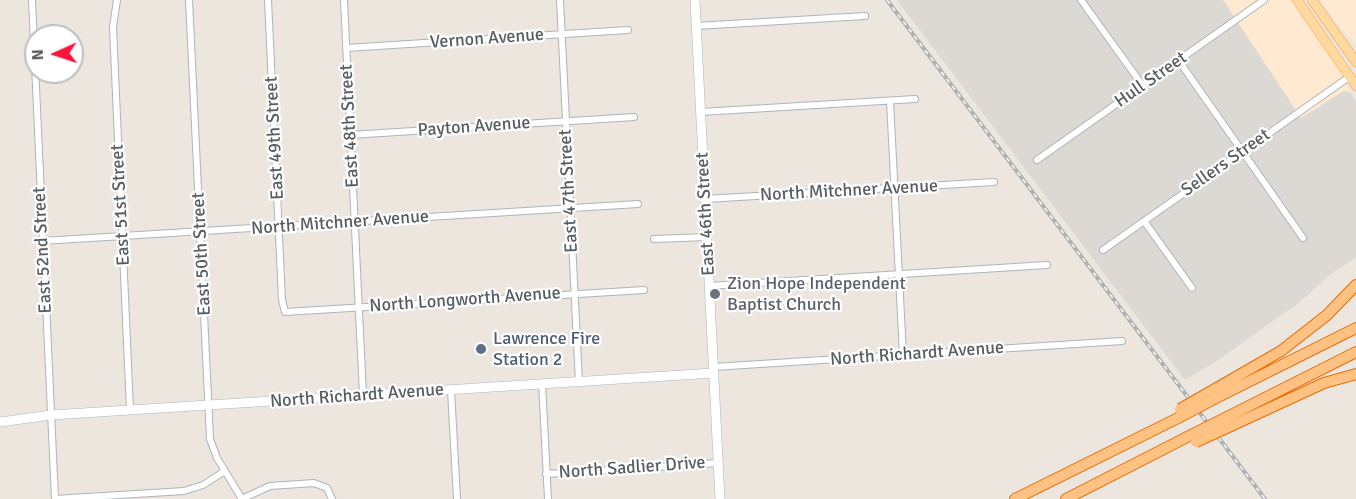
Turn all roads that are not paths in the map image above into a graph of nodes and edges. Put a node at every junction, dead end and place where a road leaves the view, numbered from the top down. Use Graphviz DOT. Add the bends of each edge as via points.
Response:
graph roads {
  1 [pos="32,0"];
  2 [pos="117,0"];
  3 [pos="189,0"];
  4 [pos="268,0"];
  5 [pos="344,0"];
  6 [pos="560,0"];
  7 [pos="695,0"];
  8 [pos="1082,0"];
  9 [pos="1264,0"];
  10 [pos="1297,0"];
  11 [pos="1312,0"];
  12 [pos="866,16"];
  13 [pos="696,26"];
  14 [pos="628,30"];
  15 [pos="561,34"];
  16 [pos="346,48"];
  17 [pos="1179,61"];
  18 [pos="1356,62"];
  19 [pos="1353,75"];
  20 [pos="1143,86"];
  21 [pos="1356,86"];
  22 [pos="915,99"];
  23 [pos="890,101"];
  24 [pos="701,112"];
  25 [pos="634,117"];
  26 [pos="566,121"];
  27 [pos="350,135"];
  28 [pos="1242,153"];
  29 [pos="1037,160"];
  30 [pos="993,182"];
  31 [pos="894,188"];
  32 [pos="705,199"];
  33 [pos="638,204"];
  34 [pos="570,207"];
  35 [pos="1144,221"];
  36 [pos="355,222"];
  37 [pos="279,227"];
  38 [pos="201,232"];
  39 [pos="122,237"];
  40 [pos="707,237"];
  41 [pos="1304,238"];
  42 [pos="654,240"];
  43 [pos="42,241"];
  44 [pos="1103,250"];
  45 [pos="1047,265"];
  46 [pos="899,274"];
  47 [pos="1356,285"];
  48 [pos="709,286"];
  49 [pos="1192,288"];
  50 [pos="644,290"];
  51 [pos="574,293"];
  52 [pos="359,307"];
  53 [pos="285,312"];
  54 [pos="1356,328"];
  55 [pos="1122,341"];
  56 [pos="1356,352"];
  57 [pos="903,355"];
  58 [pos="713,370"];
  59 [pos="1356,374"];
  60 [pos="579,382"];
  61 [pos="542,383"];
  62 [pos="451,390"];
  63 [pos="363,395"];
  64 [pos="1211,396"];
  65 [pos="209,405"];
  66 [pos="130,410"];
  67 [pos="51,415"];
  68 [pos="1230,421"];
  69 [pos="0,422"];
  70 [pos="719,463"];
  71 [pos="225,471"];
  72 [pos="546,474"];
  73 [pos="55,499"];
  74 [pos="242,499"];
  75 [pos="332,499"];
  76 [pos="457,499"];
  77 [pos="548,499"];
  78 [pos="720,499"];
  79 [pos="1015,499"];
  80 [pos="1066,499"];
  1 -- 43 [label="street, East 52nd Street"];
  2 -- 39 [label="street, East 51st Street" via="113,27"];
  3 -- 38 [label="street, East 50th Street"];
  4 -- 37 [label="street, East 49th Street"];
  5 -- 16 [label="street, East 48th Street"];
  6 -- 15 [label="street, East 47th Street"];
  7 -- 13 [label="street, East 46th Street"];
  8 -- 20 [label="street"];
  9 -- 17 [label="street, Hull Street"];
  10 -- 19 [label="main road"];
  11 -- 18 [label="main road"];
  12 -- 13 [label="street"];
  13 -- 24 [label="street, East 46th Street"];
  14 -- 15 [label="street, Vernon Avenue"];
  15 -- 16 [label="street, Vernon Avenue"];
  15 -- 26 [label="street, East 47th Street"];
  16 -- 27 [label="street, East 48th Street"];
  17 -- 20 [label="street, Hull Street"];
  17 -- 28 [label="street"];
  19 -- 21 [label="main road"];
  19 -- 28 [label="street, Sellers Street"];
  20 -- 29 [label="street, Hull Street"];
  22 -- 23 [label="street"];
  23 -- 24 [label="street"];
  23 -- 31 [label="street"];
  24 -- 32 [label="street, East 46th Street"];
  25 -- 26 [label="street, Payton Avenue"];
  26 -- 27 [label="street, Payton Avenue"];
  26 -- 34 [label="street, East 47th Street"];
  27 -- 36 [label="street, East 48th Street"];
  28 -- 35 [label="street, Sellers Street"];
  28 -- 41 [label="street"];
  30 -- 31 [label="street, North Mitchner Avenue"];
  31 -- 32 [label="street, North Mitchner Avenue"];
  31 -- 46 [label="street"];
  32 -- 40 [label="street, East 46th Street"];
  33 -- 34 [label="street, North Mitchner Avenue"];
  34 -- 36 [label="street, North Mitchner Avenue"];
  34 -- 51 [label="street, East 47th Street"];
  35 -- 44 [label="street, Sellers Street"];
  35 -- 49 [label="street"];
  36 -- 37 [label="street, North Mitchner Avenue"];
  36 -- 52 [label="street, East 48th Street"];
  37 -- 38 [label="street, North Mitchner Avenue"];
  37 -- 53 [label="street, East 49th Street"];
  38 -- 39 [label="street, North Mitchner Avenue"];
  38 -- 65 [label="street, East 50th Street"];
  39 -- 43 [label="street, North Mitchner Avenue"];
  39 -- 66 [label="street, East 51st Street"];
  40 -- 42 [label="street"];
  40 -- 48 [label="street, East 46th Street"];
  43 -- 67 [label="street, East 52nd Street"];
  45 -- 46 [label="street"];
  46 -- 48 [label="street"];
  46 -- 57 [label="street"];
  47 -- 64 [label="highway" via="1290,345"];
  48 -- 58 [label="street, East 46th Street"];
  50 -- 51 [label="street, North Longworth Avenue"];
  51 -- 52 [label="street, North Longworth Avenue"];
  51 -- 60 [label="street, East 47th Street"];
  52 -- 53 [label="street, North Longworth Avenue"];
  52 -- 63 [label="street, East 48th Street"];
  54 -- 64 [label="highway"];
  55 -- 57 [label="street, North Richardt Avenue"];
  56 -- 68 [label="highway"];
  57 -- 58 [label="street, North Richardt Avenue"];
  58 -- 60 [label="street, North Richardt Avenue"];
  58 -- 70 [label="street, East 46th Street"];
  59 -- 68 [label="highway"];
  60 -- 61 [label="street, North Richardt Avenue"];
  61 -- 62 [label="street, North Richardt Avenue"];
  61 -- 72 [label="street"];
  62 -- 63 [label="street, North Richardt Avenue"];
  62 -- 76 [label="street"];
  63 -- 65 [label="street, North Richardt Avenue"];
  64 -- 79 [label="highway, bridge"];
  65 -- 66 [label="street, North Richardt Avenue"];
  65 -- 71 [label="street, East 50th Street" via="211,444"];
  66 -- 67 [label="street, North Richardt Avenue"];
  67 -- 69 [label="street, North Richardt Avenue"];
  67 -- 73 [label="street, East 52nd Street"];
  68 -- 80 [label="highway, bridge"];
  70 -- 72 [label="street, North Sadlier Drive"];
  70 -- 78 [label="street, East 46th Street"];
  71 -- 73 [label="street" via="187,490"];
  71 -- 74 [label="street, East 50th Street"];
  72 -- 77 [label="street"];
  74 -- 75 [label="street" via="273,486 316,483 326,487"];
}
